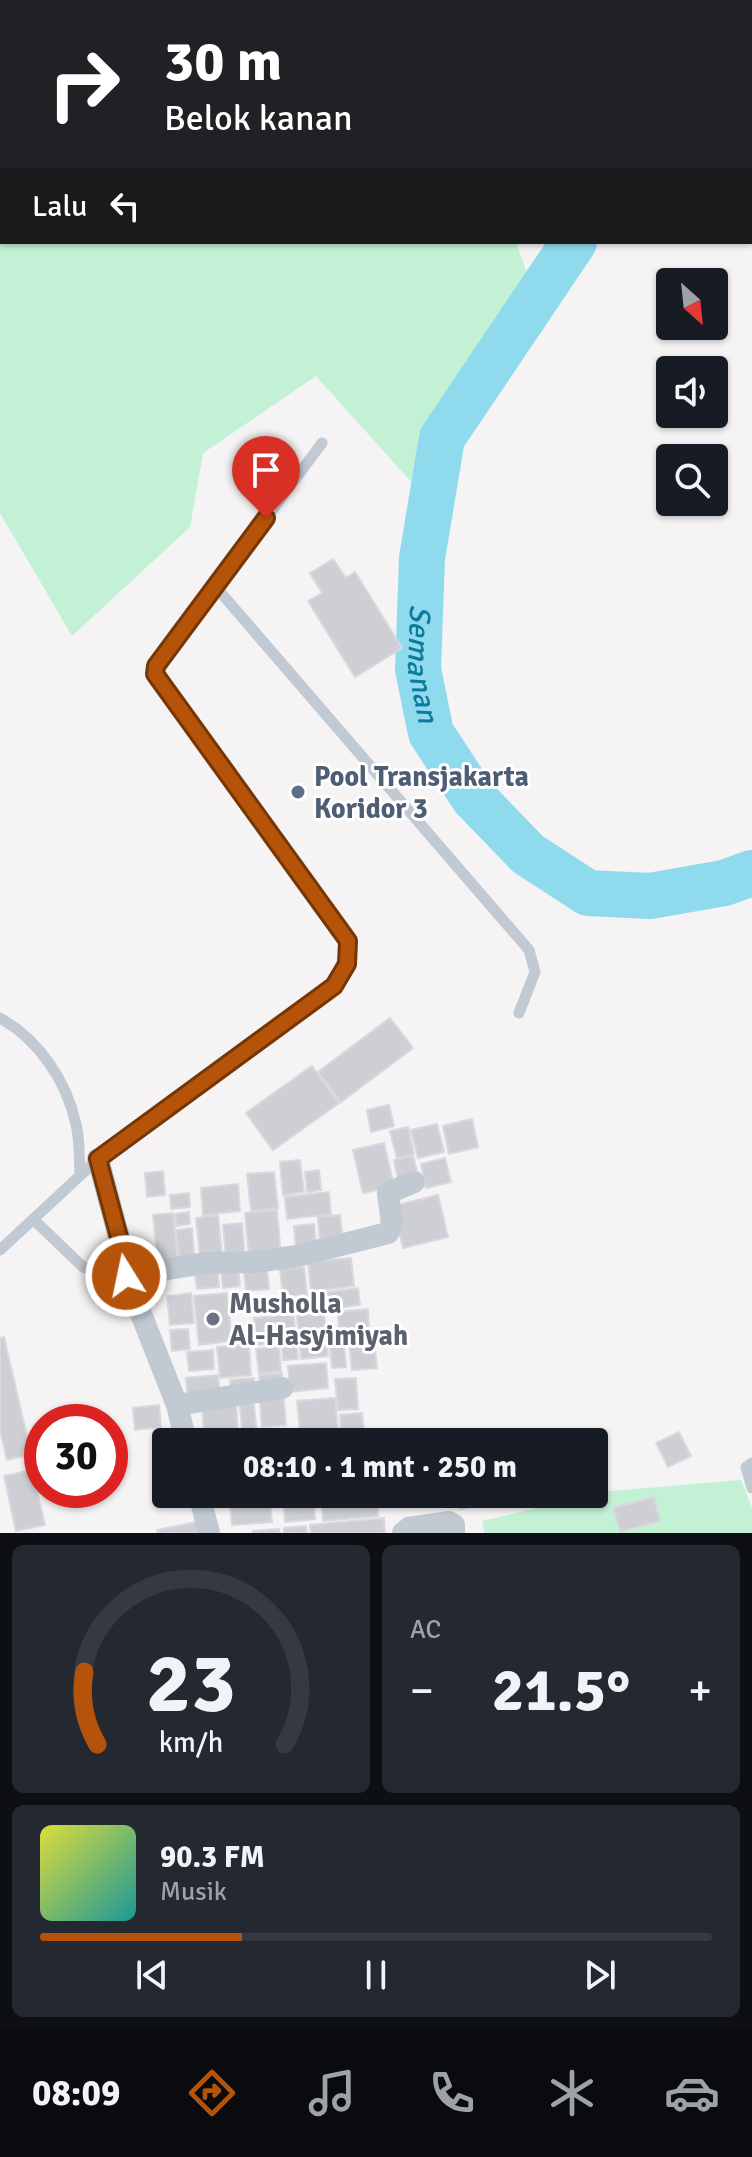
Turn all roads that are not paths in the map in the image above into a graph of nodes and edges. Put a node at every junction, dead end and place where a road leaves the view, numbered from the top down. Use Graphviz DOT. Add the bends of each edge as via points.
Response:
graph roads {
  1 [pos="322,443"];
  2 [pos="215,586"];
  3 [pos="519,1013"];
  4 [pos="0,1018"];
  5 [pos="98,1159"];
  6 [pos="80,1174"];
  7 [pos="414,1182"];
  8 [pos="34,1220"];
  9 [pos="0,1250"];
  10 [pos="126,1276"];
  11 [pos="282,1388"];
  12 [pos="177,1405"];
  13 [pos="183,1428"];
  14 [pos="752,1463"];
  15 [pos="752,1488"];
  16 [pos="203,1508"];
  17 [pos="209,1533"];
  18 [pos="403,1533"];
  19 [pos="454,1533"];
  1 -- 2 [label="lane"];
  2 -- 3 [label="lane" via="529,950 535,972"];
  2 -- 5 [label="lane" via="155,674 348,941 347,964 334,986"];
  4 -- 6 [label="lane" via="47,1059 60,1081 76,1125"];
  5 -- 6 [label="lane"];
  5 -- 10 [label="street"];
  6 -- 8 [label="lane"];
  7 -- 10 [label="street" via="388,1193 388,1233 297,1256"];
  8 -- 9 [label="lane"];
  8 -- 10 [label="lane" via="83,1267 104,1276"];
  10 -- 12 [label="street"];
  11 -- 12 [label="street"];
  12 -- 13 [label="street"];
  14 -- 15 [label="lane" via="746,1467"];
  16 -- 17 [label="street"];
  18 -- 19 [label="street" via="449,1522"];
}
